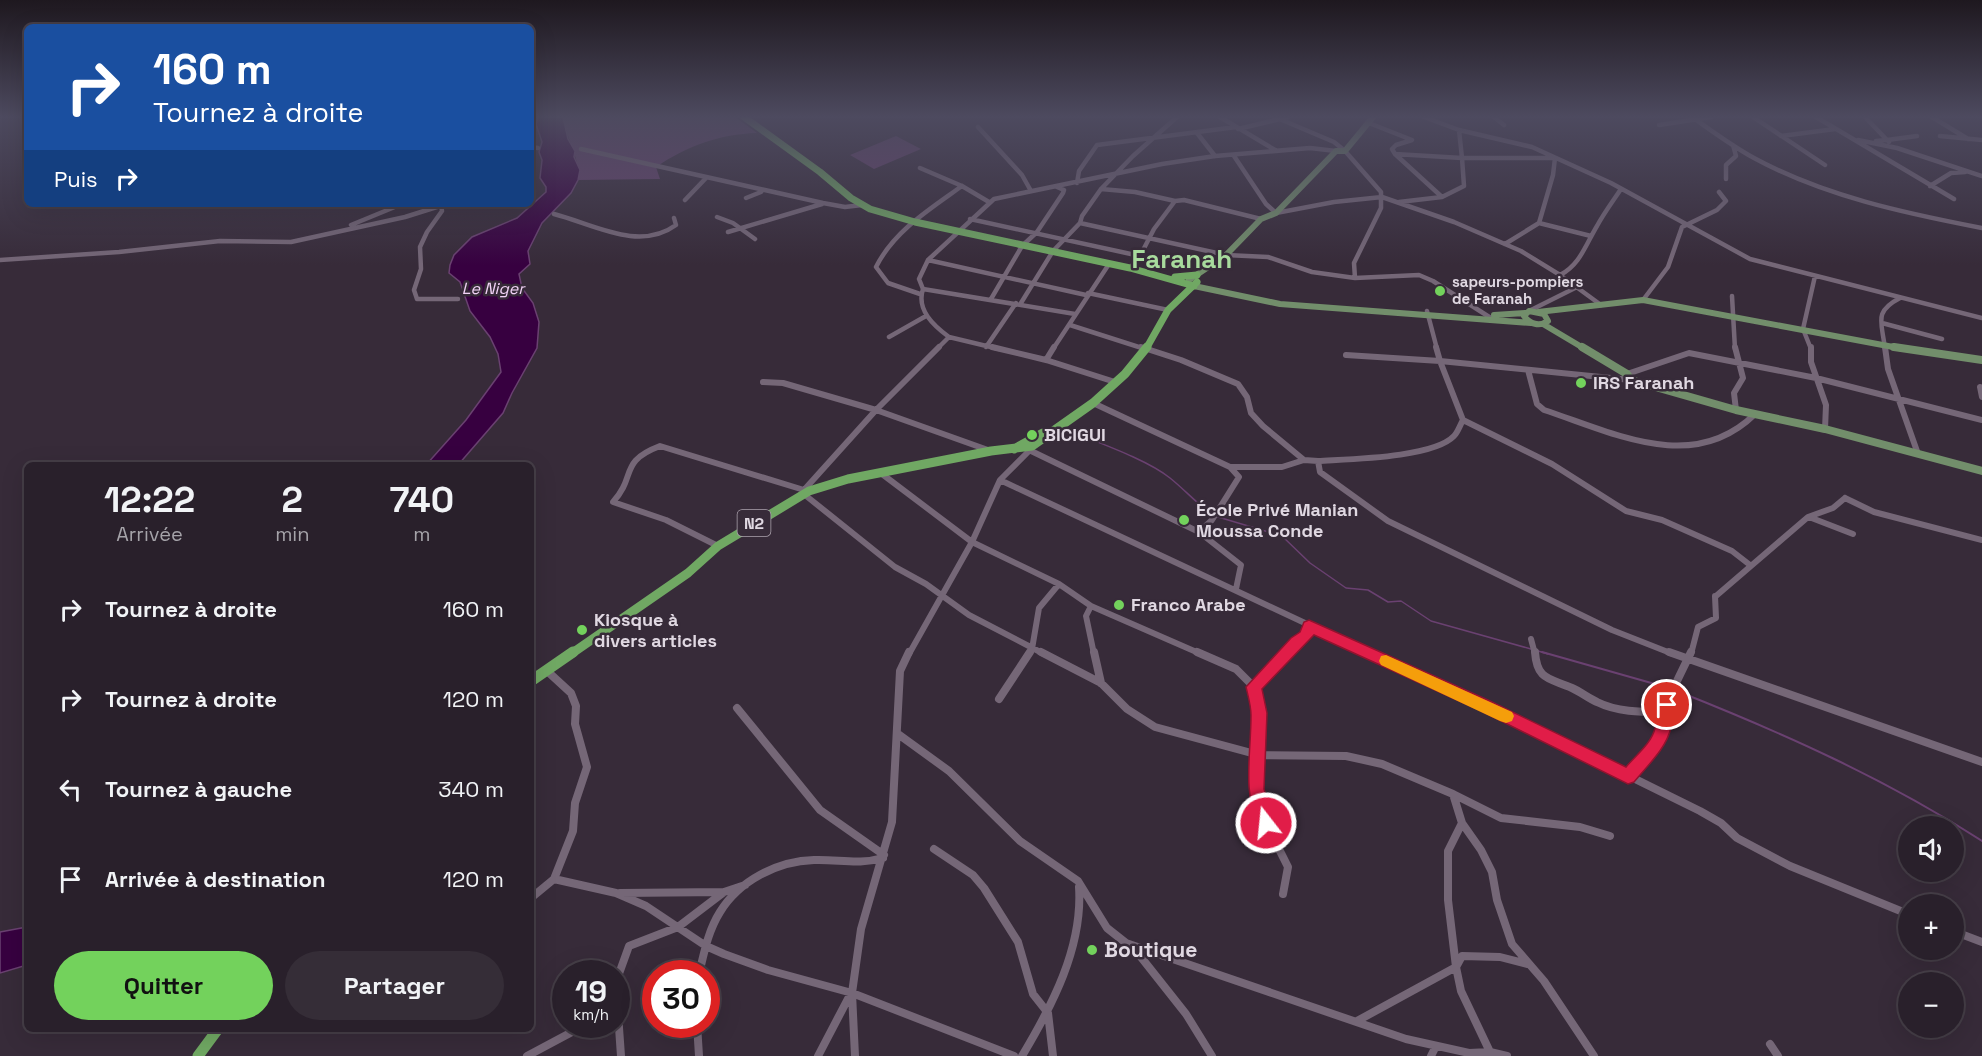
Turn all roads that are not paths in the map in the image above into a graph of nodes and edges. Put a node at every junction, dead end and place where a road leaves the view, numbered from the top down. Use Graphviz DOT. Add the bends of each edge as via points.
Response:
graph roads {
  1 [pos="663,166"];
  2 [pos="810,166"];
  3 [pos="1014,166"];
  4 [pos="1082,166"];
  5 [pos="1122,166"];
  6 [pos="1160,166"];
  7 [pos="1241,166"];
  8 [pos="1321,166"];
  9 [pos="1358,166"];
  10 [pos="1408,166"];
  11 [pos="1463,166"];
  12 [pos="1554,166"];
  13 [pos="1573,166"];
  14 [pos="1726,166"];
  15 [pos="1772,166"];
  16 [pos="1898,166"];
  17 [pos="1951,166"];
  18 [pos="920,168"];
  19 [pos="1968,172"];
  20 [pos="1119,174"];
  21 [pos="1982,176"];
  22 [pos="706,178"];
  23 [pos="1726,179"];
  24 [pos="1077,183"];
  25 [pos="962,186"];
  26 [pos="1930,186"];
  27 [pos="1056,187"];
  28 [pos="1101,189"];
  29 [pos="1621,189"];
  30 [pos="764,191"];
  31 [pos="1031,191"];
  32 [pos="1719,192"];
  33 [pos="1382,197"];
  34 [pos="1442,197"];
  35 [pos="747,198"];
  36 [pos="1954,199"];
  37 [pos="685,200"];
  38 [pos="1175,201"];
  39 [pos="989,202"];
  40 [pos="1399,202"];
  41 [pos="823,203"];
  42 [pos="862,205"];
  43 [pos="395,207"];
  44 [pos="432,207"];
  45 [pos="441,207"];
  46 [pos="1276,213"];
  47 [pos="554,214"];
  48 [pos="717,217"];
  49 [pos="674,218"];
  50 [pos="970,219"];
  51 [pos="1261,219"];
  52 [pos="915,222"];
  53 [pos="1080,223"];
  54 [pos="1539,223"];
  55 [pos="1685,224"];
  56 [pos="740,228"];
  57 [pos="1982,228"];
  58 [pos="339,230"];
  59 [pos="959,230"];
  60 [pos="728,232"];
  61 [pos="1037,232"];
  62 [pos="1591,236"];
  63 [pos="1149,238"];
  64 [pos="755,239"];
  65 [pos="1065,239"];
  66 [pos="1505,244"];
  67 [pos="1022,246"];
  68 [pos="1053,251"];
  69 [pos="1140,255"];
  70 [pos="1226,255"];
  71 [pos="0,260"];
  72 [pos="928,260"];
  73 [pos="1108,264"];
  74 [pos="1130,268"];
  75 [pos="1560,275"];
  76 [pos="1815,276"];
  77 [pos="1002,277"];
  78 [pos="1355,278"];
  79 [pos="1174,279"];
  80 [pos="1195,281"];
  81 [pos="1033,284"];
  82 [pos="1575,288"];
  83 [pos="921,292"];
  84 [pos="1087,294"];
  85 [pos="1180,294"];
  86 [pos="1732,296"];
  87 [pos="1901,297"];
  88 [pos="458,299"];
  89 [pos="991,299"];
  90 [pos="1643,300"];
  91 [pos="1019,303"];
  92 [pos="1601,305"];
  93 [pos="1168,310"];
  94 [pos="1555,310"];
  95 [pos="1527,312"];
  96 [pos="1538,312"];
  97 [pos="1427,313"];
  98 [pos="1075,314"];
  99 [pos="926,316"];
  100 [pos="1730,317"];
  101 [pos="1492,318"];
  102 [pos="1982,318"];
  103 [pos="1546,321"];
  104 [pos="1531,323"];
  105 [pos="1882,323"];
  106 [pos="1070,325"];
  107 [pos="1803,329"];
  108 [pos="889,337"];
  109 [pos="949,337"];
  110 [pos="1942,339"];
  111 [pos="1886,346"];
  112 [pos="986,347"];
  113 [pos="1147,348"];
  114 [pos="1346,355"];
  115 [pos="1046,360"];
  116 [pos="1982,360"];
  117 [pos="1440,361"];
  118 [pos="1738,361"];
  119 [pos="1528,370"];
  120 [pos="1629,377"];
  121 [pos="1816,378"];
  122 [pos="763,382"];
  123 [pos="1115,382"];
  124 [pos="1980,387"];
  125 [pos="1982,397"];
  126 [pos="1896,399"];
  127 [pos="1093,403"];
  128 [pos="876,410"];
  129 [pos="1736,410"];
  130 [pos="1755,414"];
  131 [pos="1463,420"];
  132 [pos="1982,420"];
  133 [pos="1825,429"];
  134 [pos="1022,448"];
  135 [pos="991,451"];
  136 [pos="1917,454"];
  137 [pos="1304,460"];
  138 [pos="1318,461"];
  139 [pos="1230,467"];
  140 [pos="1982,471"];
  141 [pos="882,474"];
  142 [pos="999,480"];
  143 [pos="804,492"];
  144 [pos="1808,517"];
  145 [pos="1199,532"];
  146 [pos="1853,534"];
  147 [pos="1982,540"];
  148 [pos="972,542"];
  149 [pos="718,546"];
  150 [pos="1750,565"];
  151 [pos="1059,584"];
  152 [pos="1236,589"];
  153 [pos="941,596"];
  154 [pos="1090,606"];
  155 [pos="1309,626"];
  156 [pos="1531,639"];
  157 [pos="1032,649"];
  158 [pos="1689,660"];
  159 [pos="546,670"];
  160 [pos="534,679"];
  161 [pos="1101,683"];
  162 [pos="1254,687"];
  163 [pos="999,699"];
  164 [pos="737,708"];
  165 [pos="1662,712"];
  166 [pos="898,734"];
  167 [pos="1259,755"];
  168 [pos="1982,762"];
  169 [pos="1628,776"];
  170 [pos="1453,794"];
  171 [pos="1462,823"];
  172 [pos="1610,836"];
  173 [pos="934,849"];
  174 [pos="883,856"];
  175 [pos="554,879"];
  176 [pos="1078,881"];
  177 [pos="747,884"];
  178 [pos="724,891"];
  179 [pos="616,893"];
  180 [pos="1283,894"];
  181 [pos="534,896"];
  182 [pos="1898,910"];
  183 [pos="678,927"];
  184 [pos="1964,935"];
  185 [pos="1982,942"];
  186 [pos="706,946"];
  187 [pos="1133,946"];
  188 [pos="623,960"];
  189 [pos="702,960"];
  190 [pos="1527,964"];
  191 [pos="1456,967"];
  192 [pos="852,993"];
  193 [pos="1048,1013"];
  194 [pos="1357,1021"];
  195 [pos="216,1032"];
  196 [pos="561,1038"];
  197 [pos="620,1038"];
  198 [pos="698,1038"];
  199 [pos="1770,1044"];
  200 [pos="1436,1046"];
  201 [pos="1491,1054"];
  202 [pos="198,1056"];
  203 [pos="527,1056"];
  204 [pos="621,1056"];
  205 [pos="699,1056"];
  206 [pos="818,1056"];
  207 [pos="855,1056"];
  208 [pos="1014,1056"];
  209 [pos="1022,1056"];
  210 [pos="1053,1056"];
  211 [pos="1212,1056"];
  212 [pos="1431,1056"];
  213 [pos="1507,1056"];
  214 [pos="1594,1056"];
  215 [pos="1778,1056"];
  1 -- 22 [label="street"];
  2 -- 42 [label="highway"];
  3 -- 31 [label="street"];
  4 -- 24 [label="street"];
  5 -- 20 [label="street"];
  6 -- 20 [label="street"];
  7 -- 46 [label="street"];
  8 -- 46 [label="main road"];
  9 -- 33 [label="street"];
  10 -- 34 [label="street"];
  11 -- 34 [label="street" via="1464,186"];
  12 -- 54 [label="street"];
  13 -- 29 [label="street"];
  14 -- 23 [label="street"];
  15 -- 57 [label="street" via="1821,188"];
  16 -- 26 [label="street"];
  17 -- 19 [label="street"];
  18 -- 25 [label="street"];
  19 -- 21 [label="street"];
  19 -- 26 [label="street" via="1951,173"];
  20 -- 24 [label="street"];
  20 -- 28 [label="street"];
  22 -- 30 [label="street"];
  22 -- 37 [label="street"];
  24 -- 27 [label="street"];
  25 -- 39 [label="street"];
  25 -- 52 [label="street"];
  26 -- 36 [label="street"];
  27 -- 31 [label="street"];
  27 -- 61 [label="street" via="1063,193"];
  28 -- 38 [label="street"];
  28 -- 53 [label="street"];
  29 -- 55 [label="street"];
  29 -- 62 [label="street"];
  30 -- 35 [label="street"];
  30 -- 41 [label="street"];
  31 -- 39 [label="street"];
  32 -- 55 [label="street" via="1726,201 1723,207"];
  33 -- 40 [label="street"];
  33 -- 46 [label="street"];
  33 -- 78 [label="street" via="1354,263"];
  34 -- 40 [label="street"];
  38 -- 51 [label="street"];
  38 -- 63 [label="street"];
  39 -- 50 [label="street"];
  40 -- 66 [label="street"];
  41 -- 42 [label="street"];
  41 -- 56 [label="street"];
  42 -- 52 [label="highway"];
  43 -- 58 [label="street"];
  44 -- 58 [label="street" via="405,217"];
  45 -- 88 [label="street" via="442,211 420,247 421,269 414,295 430,301"];
  46 -- 51 [label="main road"];
  47 -- 49 [label="street" via="610,233 646,237 670,231 676,225"];
  48 -- 56 [label="street"];
  50 -- 59 [label="street"];
  50 -- 61 [label="street"];
  51 -- 70 [label="main road"];
  52 -- 59 [label="highway"];
  52 -- 83 [label="street" via="880,255 876,267 888,283"];
  53 -- 63 [label="street"];
  53 -- 65 [label="street"];
  54 -- 62 [label="street"];
  54 -- 66 [label="street"];
  55 -- 76 [label="street" via="1750,259"];
  55 -- 90 [label="street" via="1679,231 1670,264"];
  56 -- 60 [label="street"];
  56 -- 64 [label="street"];
  58 -- 71 [label="street" via="291,242 220,241"];
  59 -- 67 [label="highway"];
  59 -- 72 [label="street"];
  61 -- 65 [label="street"];
  61 -- 67 [label="street"];
  62 -- 75 [label="street" via="1570,270"];
  63 -- 69 [label="street"];
  63 -- 70 [label="street"];
  65 -- 68 [label="street"];
  65 -- 69 [label="street"];
  66 -- 75 [label="street"];
  67 -- 68 [label="highway"];
  67 -- 77 [label="street"];
  68 -- 73 [label="highway"];
  68 -- 81 [label="street"];
  69 -- 74 [label="street"];
  70 -- 78 [label="street" via="1268,257 1312,272"];
  70 -- 80 [label="main road"];
  72 -- 77 [label="street"];
  72 -- 83 [label="street" via="919,279"];
  73 -- 74 [label="highway"];
  73 -- 84 [label="street"];
  74 -- 79 [label="highway"];
  75 -- 82 [label="street"];
  76 -- 87 [label="street"];
  76 -- 107 [label="street"];
  77 -- 81 [label="street"];
  77 -- 89 [label="street"];
  78 -- 101 [label="street" via="1419,275"];
  79 -- 80 [label="highway"];
  79 -- 80 [label="highway"];
  79 -- 85 [label="highway"];
  80 -- 85 [label="highway, N2"];
  80 -- 97 [label="main road" via="1280,304"];
  81 -- 84 [label="street"];
  81 -- 91 [label="street"];
  82 -- 92 [label="street"];
  82 -- 95 [label="street"];
  83 -- 89 [label="street"];
  83 -- 99 [label="street"];
  84 -- 93 [label="street"];
  84 -- 98 [label="street"];
  85 -- 93 [label="highway, N2"];
  86 -- 100 [label="street"];
  87 -- 102 [label="street"];
  87 -- 105 [label="street" via="1885,306"];
  89 -- 91 [label="street"];
  90 -- 92 [label="main road"];
  90 -- 100 [label="main road"];
  91 -- 98 [label="street"];
  91 -- 112 [label="street"];
  92 -- 94 [label="main road"];
  93 -- 113 [label="highway, N2"];
  94 -- 96 [label="main road"];
  94 -- 103 [label="main road"];
  95 -- 96 [label="main road"];
  95 -- 101 [label="main road"];
  95 -- 104 [label="main road" via="1525,318"];
  96 -- 103 [label="main road"];
  97 -- 101 [label="main road"];
  97 -- 117 [label="street"];
  98 -- 106 [label="street"];
  99 -- 108 [label="street"];
  99 -- 109 [label="street"];
  100 -- 107 [label="main road"];
  100 -- 118 [label="street"];
  101 -- 104 [label="main road"];
  103 -- 104 [label="main road"];
  103 -- 120 [label="main road"];
  105 -- 110 [label="street"];
  105 -- 111 [label="street"];
  106 -- 113 [label="street"];
  106 -- 115 [label="street"];
  107 -- 111 [label="main road"];
  107 -- 121 [label="street" via="1811,344"];
  109 -- 112 [label="street"];
  109 -- 128 [label="street"];
  111 -- 116 [label="main road"];
  111 -- 126 [label="street"];
  112 -- 115 [label="street"];
  113 -- 123 [label="highway, N2"];
  113 -- 137 [label="street" via="1238,384 1251,413"];
  114 -- 117 [label="street"];
  115 -- 123 [label="street"];
  117 -- 119 [label="street"];
  117 -- 131 [label="street"];
  118 -- 120 [label="street" via="1689,352 1668,357"];
  118 -- 121 [label="street"];
  118 -- 129 [label="street" via="1743,378 1734,393"];
  119 -- 120 [label="street"];
  119 -- 130 [label="street" via="1537,404 1544,410 1656,441 1696,446 1731,432"];
  120 -- 129 [label="main road"];
  121 -- 126 [label="street"];
  121 -- 133 [label="street" via="1826,405"];
  122 -- 128 [label="street" via="783,383"];
  123 -- 127 [label="highway, N2"];
  124 -- 125 [label="street"];
  126 -- 132 [label="street"];
  126 -- 136 [label="street"];
  127 -- 134 [label="highway, N2"];
  127 -- 139 [label="street"];
  128 -- 135 [label="street"];
  128 -- 143 [label="street"];
  129 -- 130 [label="main road"];
  130 -- 133 [label="main road"];
  131 -- 138 [label="street" via="1454,436 1413,452"];
  131 -- 150 [label="street" via="1552,464 1626,511 1662,520 1732,551"];
  133 -- 136 [label="main road"];
  134 -- 135 [label="highway, N2"];
  134 -- 142 [label="street"];
  134 -- 145 [label="street"];
  135 -- 141 [label="highway, N2"];
  136 -- 140 [label="main road"];
  137 -- 138 [label="street"];
  137 -- 139 [label="street" via="1282,467"];
  138 -- 158 [label="street" via="1320,472 1388,521 1569,611"];
  139 -- 145 [label="street" via="1239,477 1219,511"];
  141 -- 143 [label="highway, N2"];
  141 -- 148 [label="street"];
  142 -- 148 [label="street"];
  142 -- 152 [label="street"];
  143 -- 149 [label="highway, N2"];
  143 -- 149 [label="street" via="660,446 639,454 613,501 666,520"];
  143 -- 153 [label="street" via="895,567"];
  144 -- 146 [label="street"];
  144 -- 147 [label="street" via="1833,508 1845,498 1874,512"];
  144 -- 150 [label="street"];
  145 -- 152 [label="street" via="1241,565"];
  148 -- 151 [label="street"];
  148 -- 153 [label="street"];
  149 -- 159 [label="highway, N2" via="688,573"];
  150 -- 158 [label="street" via="1715,596 1716,618 1698,627"];
  151 -- 154 [label="street"];
  151 -- 157 [label="street" via="1039,608"];
  152 -- 155 [label="street"];
  153 -- 157 [label="street"];
  153 -- 166 [label="street" via="900,670"];
  154 -- 161 [label="street" via="1086,616"];
  154 -- 162 [label="street" via="1236,669"];
  155 -- 162 [label="street" via="1307,635"];
  155 -- 169 [label="street" via="1485,705"];
  156 -- 165 [label="street" via="1537,647 1539,671 1548,679 1604,706"];
  157 -- 161 [label="street"];
  157 -- 163 [label="street"];
  158 -- 165 [label="street"];
  158 -- 168 [label="street"];
  159 -- 160 [label="highway, N2"];
  159 -- 175 [label="street" via="571,693 576,706 575,724 588,767 575,803 573,831"];
  161 -- 167 [label="street" via="1127,709 1155,728"];
  162 -- 167 [label="street" via="1259,713"];
  164 -- 174 [label="street" via="820,810"];
  165 -- 169 [label="street" via="1663,728 1654,746"];
  166 -- 174 [label="street" via="892,822"];
  166 -- 176 [label="street" via="949,771 1020,841"];
  167 -- 170 [label="street" via="1346,756 1382,764"];
  167 -- 180 [label="street" via="1256,789 1266,823 1288,867"];
  169 -- 182 [label="street" via="1721,823 1737,838 1790,867"];
  170 -- 171 [label="street"];
  170 -- 172 [label="street" via="1501,818 1580,827"];
  171 -- 190 [label="street" via="1492,872 1512,944"];
  171 -- 191 [label="street" via="1448,851 1448,900"];
  173 -- 193 [label="street" via="973,875 984,888 1018,942 1033,994"];
  174 -- 177 [label="street" via="868,864 811,860 777,866"];
  174 -- 192 [label="street" via="861,928"];
  175 -- 179 [label="street"];
  175 -- 181 [label="street"];
  176 -- 187 [label="street" via="1107,928"];
  176 -- 193 [label="street" via="1082,900"];
  177 -- 178 [label="street"];
  177 -- 186 [label="street" via="720,911"];
  178 -- 179 [label="street"];
  178 -- 183 [label="street"];
  179 -- 183 [label="street" via="646,906"];
  183 -- 186 [label="street"];
  183 -- 188 [label="street" via="629,946"];
  184 -- 185 [label="street"];
  186 -- 189 [label="street"];
  186 -- 192 [label="street" via="768,970"];
  187 -- 194 [label="street"];
  187 -- 211 [label="street" via="1186,1014"];
  190 -- 191 [label="street" via="1481,955 1462,956"];
  190 -- 214 [label="street" via="1544,981"];
  191 -- 194 [label="street"];
  191 -- 201 [label="street" via="1461,991"];
  192 -- 206 [label="street"];
  192 -- 207 [label="street"];
  192 -- 208 [label="street"];
  193 -- 209 [label="street"];
  193 -- 210 [label="street"];
  194 -- 200 [label="street"];
  195 -- 202 [label="highway"];
  196 -- 203 [label="street"];
  197 -- 204 [label="street"];
  198 -- 205 [label="street"];
  199 -- 215 [label="street"];
  200 -- 201 [label="street"];
  200 -- 212 [label="street"];
  201 -- 213 [label="street"];
}
